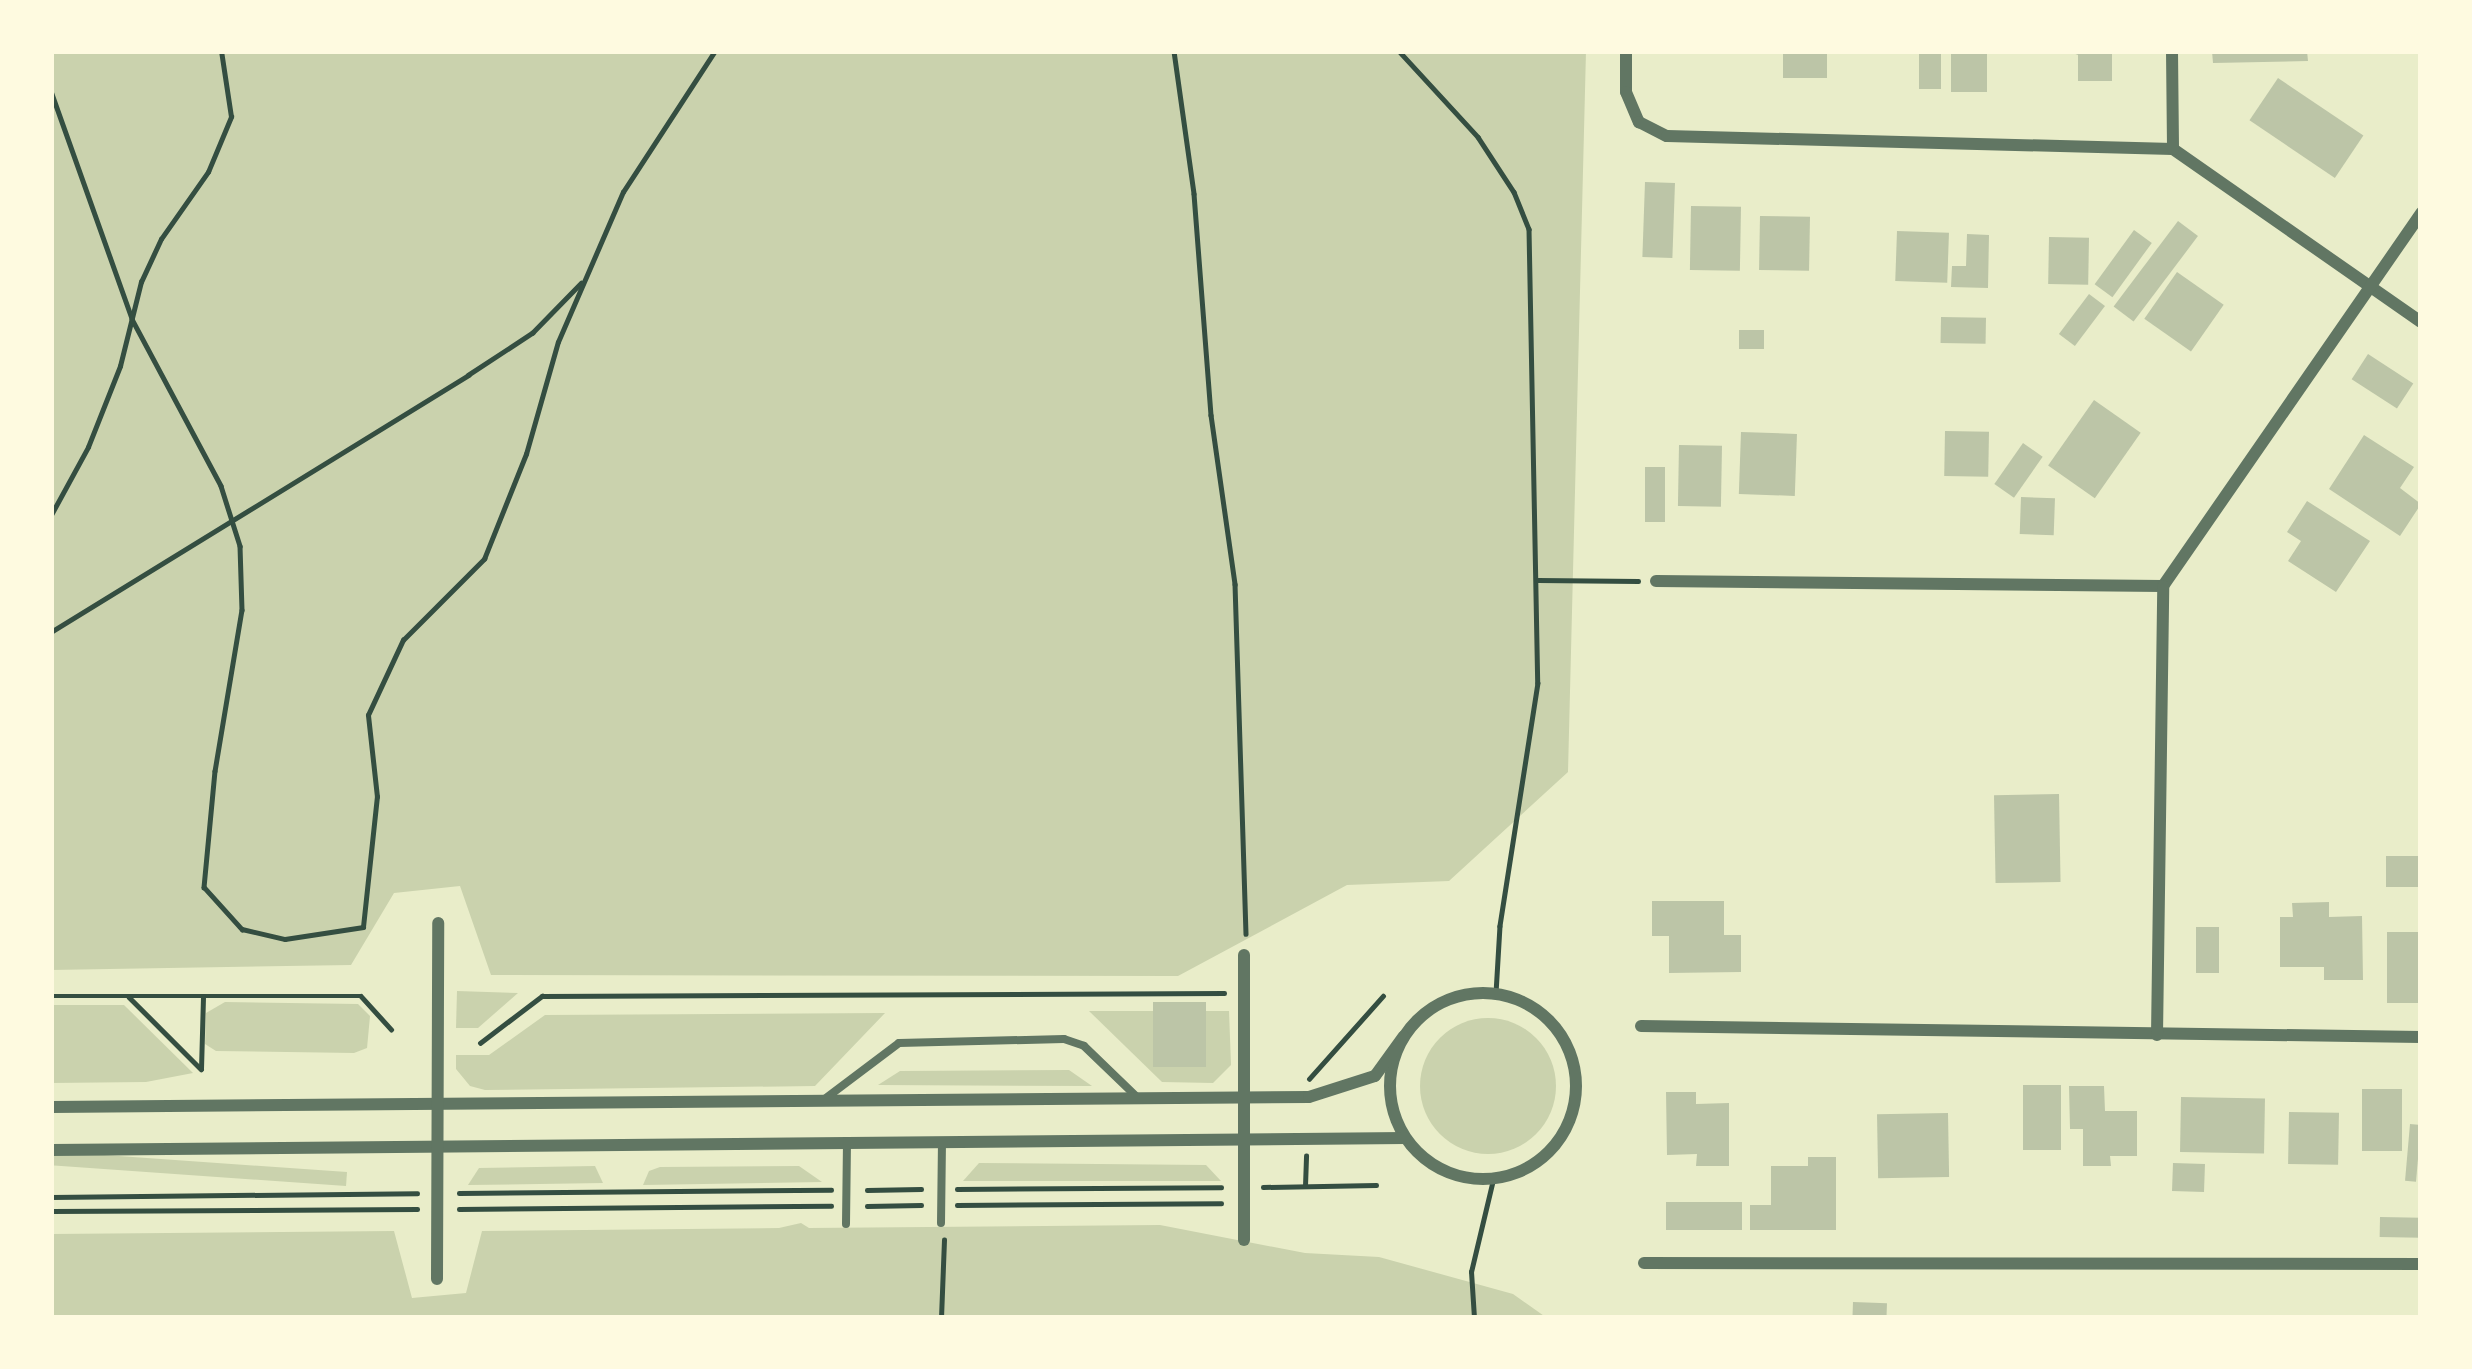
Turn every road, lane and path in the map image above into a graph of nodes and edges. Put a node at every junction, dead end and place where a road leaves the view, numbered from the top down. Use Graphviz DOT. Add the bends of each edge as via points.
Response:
graph roads {
  1 [pos="220,51"];
  2 [pos="715,51"];
  3 [pos="1174,51"];
  4 [pos="1399,51"];
  5 [pos="1626,51"];
  6 [pos="2172,51"];
  7 [pos="51,91"];
  8 [pos="2174,148"];
  9 [pos="2421,213"];
  10 [pos="585,280"];
  11 [pos="2372,289"];
  12 [pos="133,319"];
  13 [pos="2421,322"];
  14 [pos="51,515"];
  15 [pos="233,524"];
  16 [pos="1538,580"];
  17 [pos="1655,581"];
  18 [pos="2163,586"];
  19 [pos="51,632"];
  20 [pos="439,923"];
  21 [pos="1245,954"];
  22 [pos="1229,993"];
  23 [pos="1496,993"];
  24 [pos="203,995"];
  25 [pos="51,996"];
  26 [pos="128,996"];
  27 [pos="1642,1026"];
  28 [pos="391,1029"];
  29 [pos="2157,1035"];
  30 [pos="1404,1036"];
  31 [pos="2421,1037"];
  32 [pos="479,1043"];
  33 [pos="1244,1097"];
  34 [pos="1138,1098"];
  35 [pos="824,1100"];
  36 [pos="438,1104"];
  37 [pos="51,1107"];
  38 [pos="1405,1138"];
  39 [pos="1244,1141"];
  40 [pos="847,1143"];
  41 [pos="942,1144"];
  42 [pos="439,1147"];
  43 [pos="51,1150"];
  44 [pos="1493,1180"];
  45 [pos="1376,1185"];
  46 [pos="1244,1187"];
  47 [pos="941,1189"];
  48 [pos="847,1190"];
  49 [pos="438,1193"];
  50 [pos="51,1197"];
  51 [pos="1244,1202"];
  52 [pos="941,1205"];
  53 [pos="846,1206"];
  54 [pos="438,1210"];
  55 [pos="51,1211"];
  56 [pos="941,1223"];
  57 [pos="846,1224"];
  58 [pos="1244,1240"];
  59 [pos="1644,1263"];
  60 [pos="2421,1264"];
  61 [pos="437,1279"];
  62 [pos="940,1318"];
  63 [pos="1474,1318"];
  1 -- 12 [label="path" via="231,117 208,172 161,238"];
  2 -- 10 [label="path" via="623,192"];
  3 -- 21 [label="path" via="1235,584"];
  4 -- 16 [label="path" via="1478,137 1529,229"];
  5 -- 8 [label="street" via="1626,92 1639,122 1667,136"];
  6 -- 8 [label="street"];
  7 -- 12 [label="path"];
  8 -- 11 [label="street"];
  9 -- 11 [label="street"];
  10 -- 15 [label="path" via="532,333"];
  10 -- 15 [label="path" via="484,559 403,640 368,715 377,797 363,928 285,939 242,929 204,887 242,610"];
  11 -- 13 [label="street"];
  11 -- 18 [label="street"];
  12 -- 14 [label="path" via="88,447"];
  12 -- 15 [label="path"];
  15 -- 19 [label="path"];
  16 -- 17 [label="path"];
  16 -- 23 [label="path" via="1538,683"];
  17 -- 18 [label="street"];
  18 -- 29 [label="street"];
  20 -- 36 [label="street"];
  21 -- 33 [label="street"];
  22 -- 32 [label="path" via="542,996"];
  23 -- 30 [label="street" via="1444,1001"];
  23 -- 44 [label="street" via="1551,1022 1575,1067 1577,1094 1559,1142 1541,1161"];
  24 -- 26 [label="path"];
  24 -- 26 [label="path" via="201,1069"];
  24 -- 28 [label="path" via="361,996"];
  25 -- 26 [label="path"];
  27 -- 29 [label="street"];
  29 -- 31 [label="street"];
  30 -- 33 [label="street" via="1375,1076 1358,1085 1325,1096"];
  30 -- 38 [label="street" via="1389,1084"];
  33 -- 34 [label="street"];
  33 -- 39 [label="street"];
  34 -- 35 [label="street"];
  34 -- 35 [label="lane" via="1084,1046 1064,1039 899,1043"];
  35 -- 36 [label="street"];
  36 -- 37 [label="street"];
  36 -- 42 [label="street"];
  38 -- 39 [label="street"];
  38 -- 44 [label="street" via="1440,1170"];
  39 -- 41 [label="street"];
  39 -- 46 [label="street"];
  40 -- 41 [label="street"];
  40 -- 42 [label="street"];
  40 -- 48 [label="lane"];
  41 -- 47 [label="lane"];
  42 -- 43 [label="street"];
  42 -- 49 [label="street"];
  44 -- 63 [label="path" via="1471,1272"];
  45 -- 46 [label="path"];
  46 -- 47 [label="path"];
  46 -- 51 [label="street"];
  47 -- 48 [label="path"];
  47 -- 52 [label="lane"];
  48 -- 49 [label="path"];
  48 -- 53 [label="lane"];
  49 -- 50 [label="path"];
  49 -- 54 [label="street"];
  51 -- 52 [label="path"];
  51 -- 58 [label="street"];
  52 -- 53 [label="path"];
  52 -- 56 [label="lane"];
  53 -- 54 [label="path"];
  53 -- 57 [label="lane"];
  54 -- 55 [label="path"];
  54 -- 61 [label="street"];
  56 -- 62 [label="path"];
  59 -- 60 [label="street"];
}
